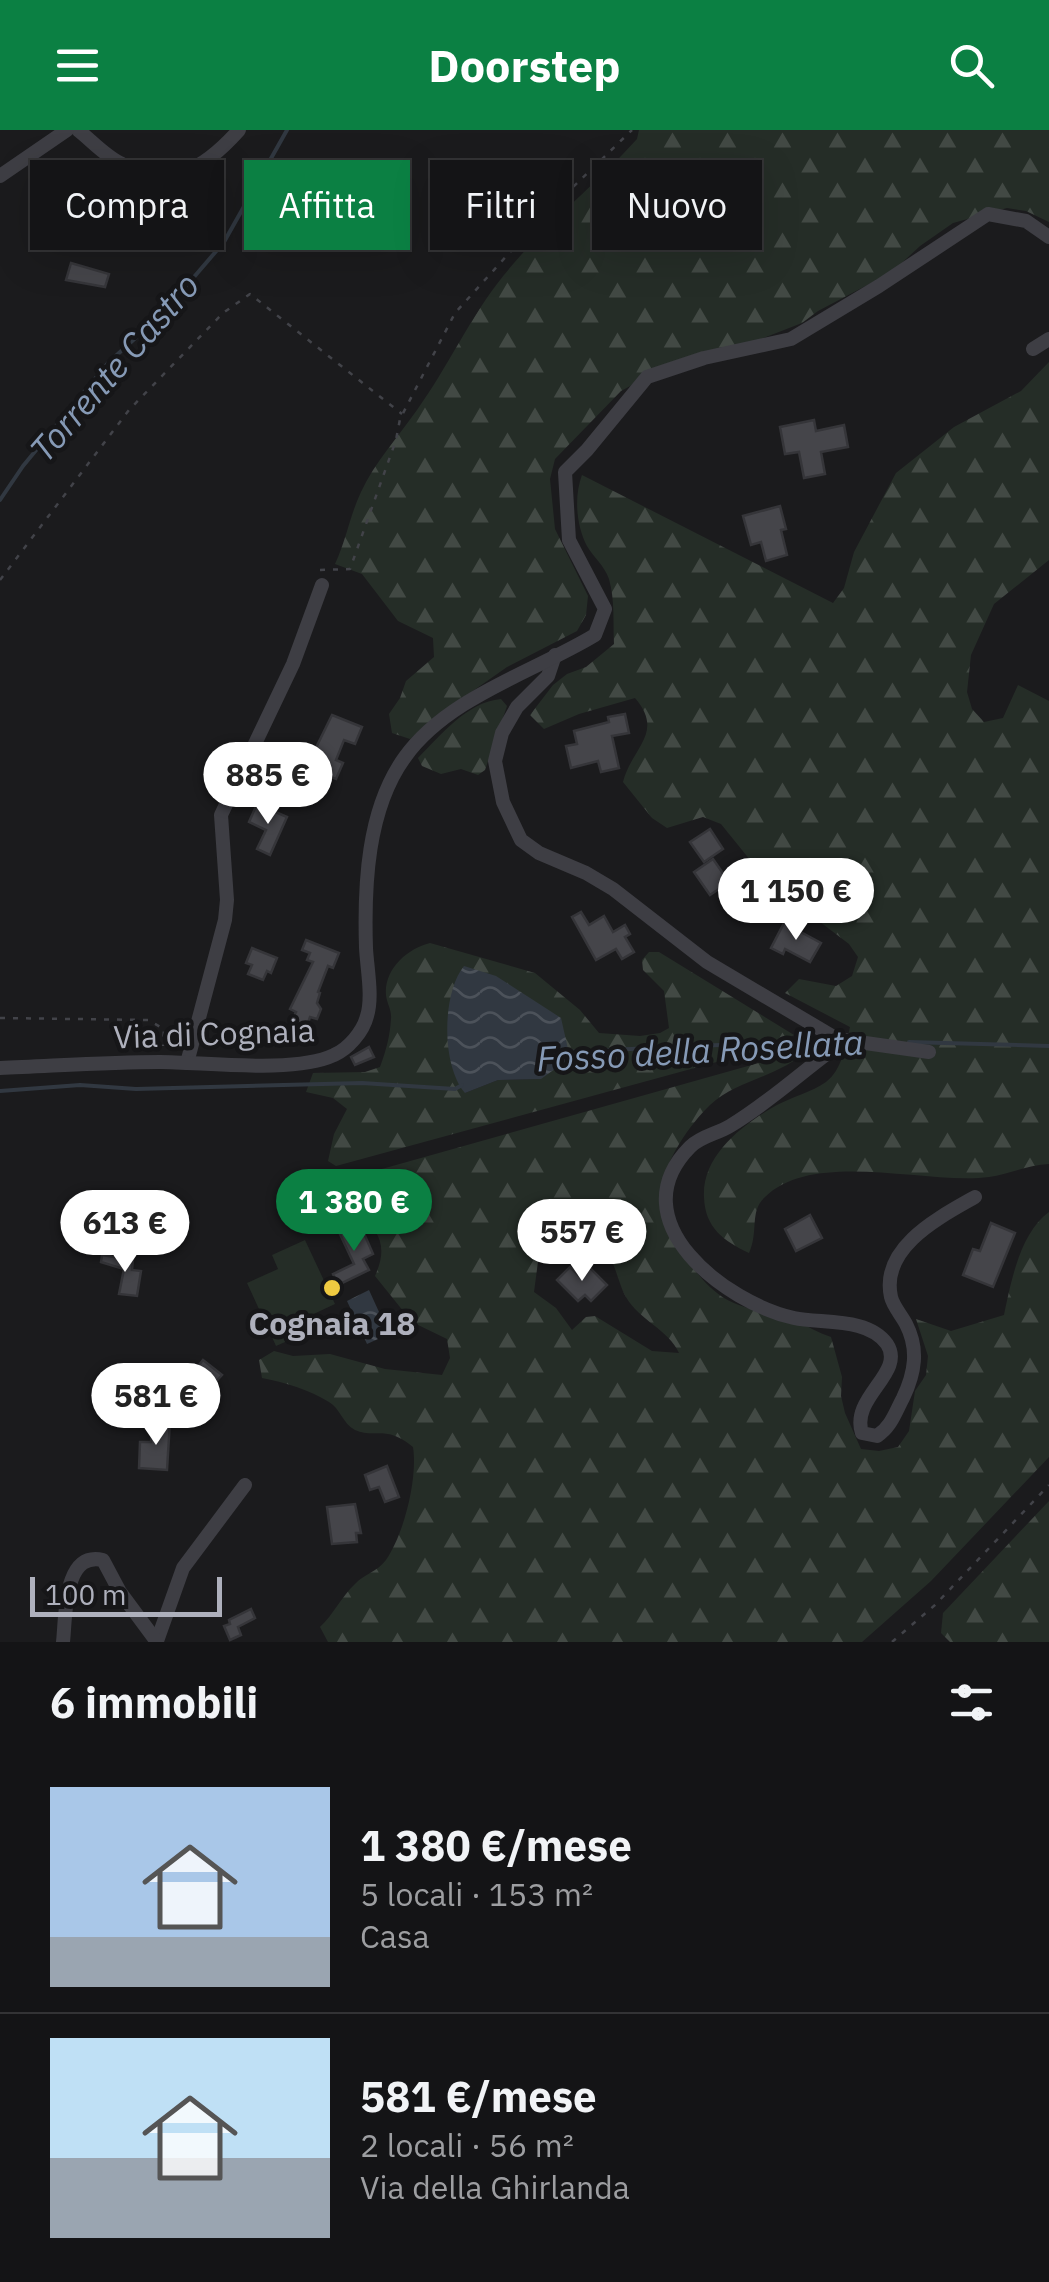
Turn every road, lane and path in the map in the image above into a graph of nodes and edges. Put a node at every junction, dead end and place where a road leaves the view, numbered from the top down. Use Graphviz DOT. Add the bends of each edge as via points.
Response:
graph roads {
  1 [pos="67,130"];
  2 [pos="78,130"];
  3 [pos="239,130"];
  4 [pos="632,130"];
  5 [pos="0,176"];
  6 [pos="1049,237"];
  7 [pos="1049,339"];
  8 [pos="1033,349"];
  9 [pos="404,414"];
  10 [pos="0,580"];
  11 [pos="322,585"];
  12 [pos="555,655"];
  13 [pos="0,1018"];
  14 [pos="837,1039"];
  15 [pos="928,1052"];
  16 [pos="159,1062"];
  17 [pos="187,1063"];
  18 [pos="0,1068"];
  19 [pos="975,1196"];
  20 [pos="1049,1485"];
  21 [pos="244,1486"];
  22 [pos="157,1641"];
  23 [pos="63,1642"];
  24 [pos="892,1642"];
  1 -- 5 [label="street"];
  2 -- 3 [label="street" via="121,164 164,176 197,168"];
  4 -- 9 [label="path" via="456,313"];
  6 -- 12 [label="street, Via di Cognaia" via="1026,221 988,214 791,339 646,377 565,472 569,540 605,609 595,635"];
  7 -- 8 [label="street"];
  9 -- 10 [label="path" via="250,294 129,410"];
  9 -- 11 [label="path" via="350,568 320,569"];
  11 -- 17 [label="street" via="293,664 221,815 226,910"];
  12 -- 14 [label="street" via="548,676 502,733 495,760 503,802 521,840 613,889 707,962"];
  12 -- 17 [label="street, Via di Cognaia" via="467,704 403,759 382,800 368,868 368,1014 359,1034 321,1060"];
  13 -- 16 [label="path" via="148,1020 164,1029"];
  14 -- 15 [label="street"];
  14 -- 19 [label="street" via="828,1053 728,1128 691,1145 666,1201 676,1235 702,1271 767,1311 857,1326 886,1342 891,1366 868,1397 862,1433 878,1436 887,1429 916,1356 891,1298 902,1251 928,1224"];
  16 -- 17 [label="street, Via di Cognaia"];
  16 -- 18 [label="street, Via di Cognaia"];
  20 -- 24 [label="path"];
  21 -- 22 [label="street" via="183,1568"];
  22 -- 23 [label="street" via="103,1560 94,1558 75,1571"];
}
